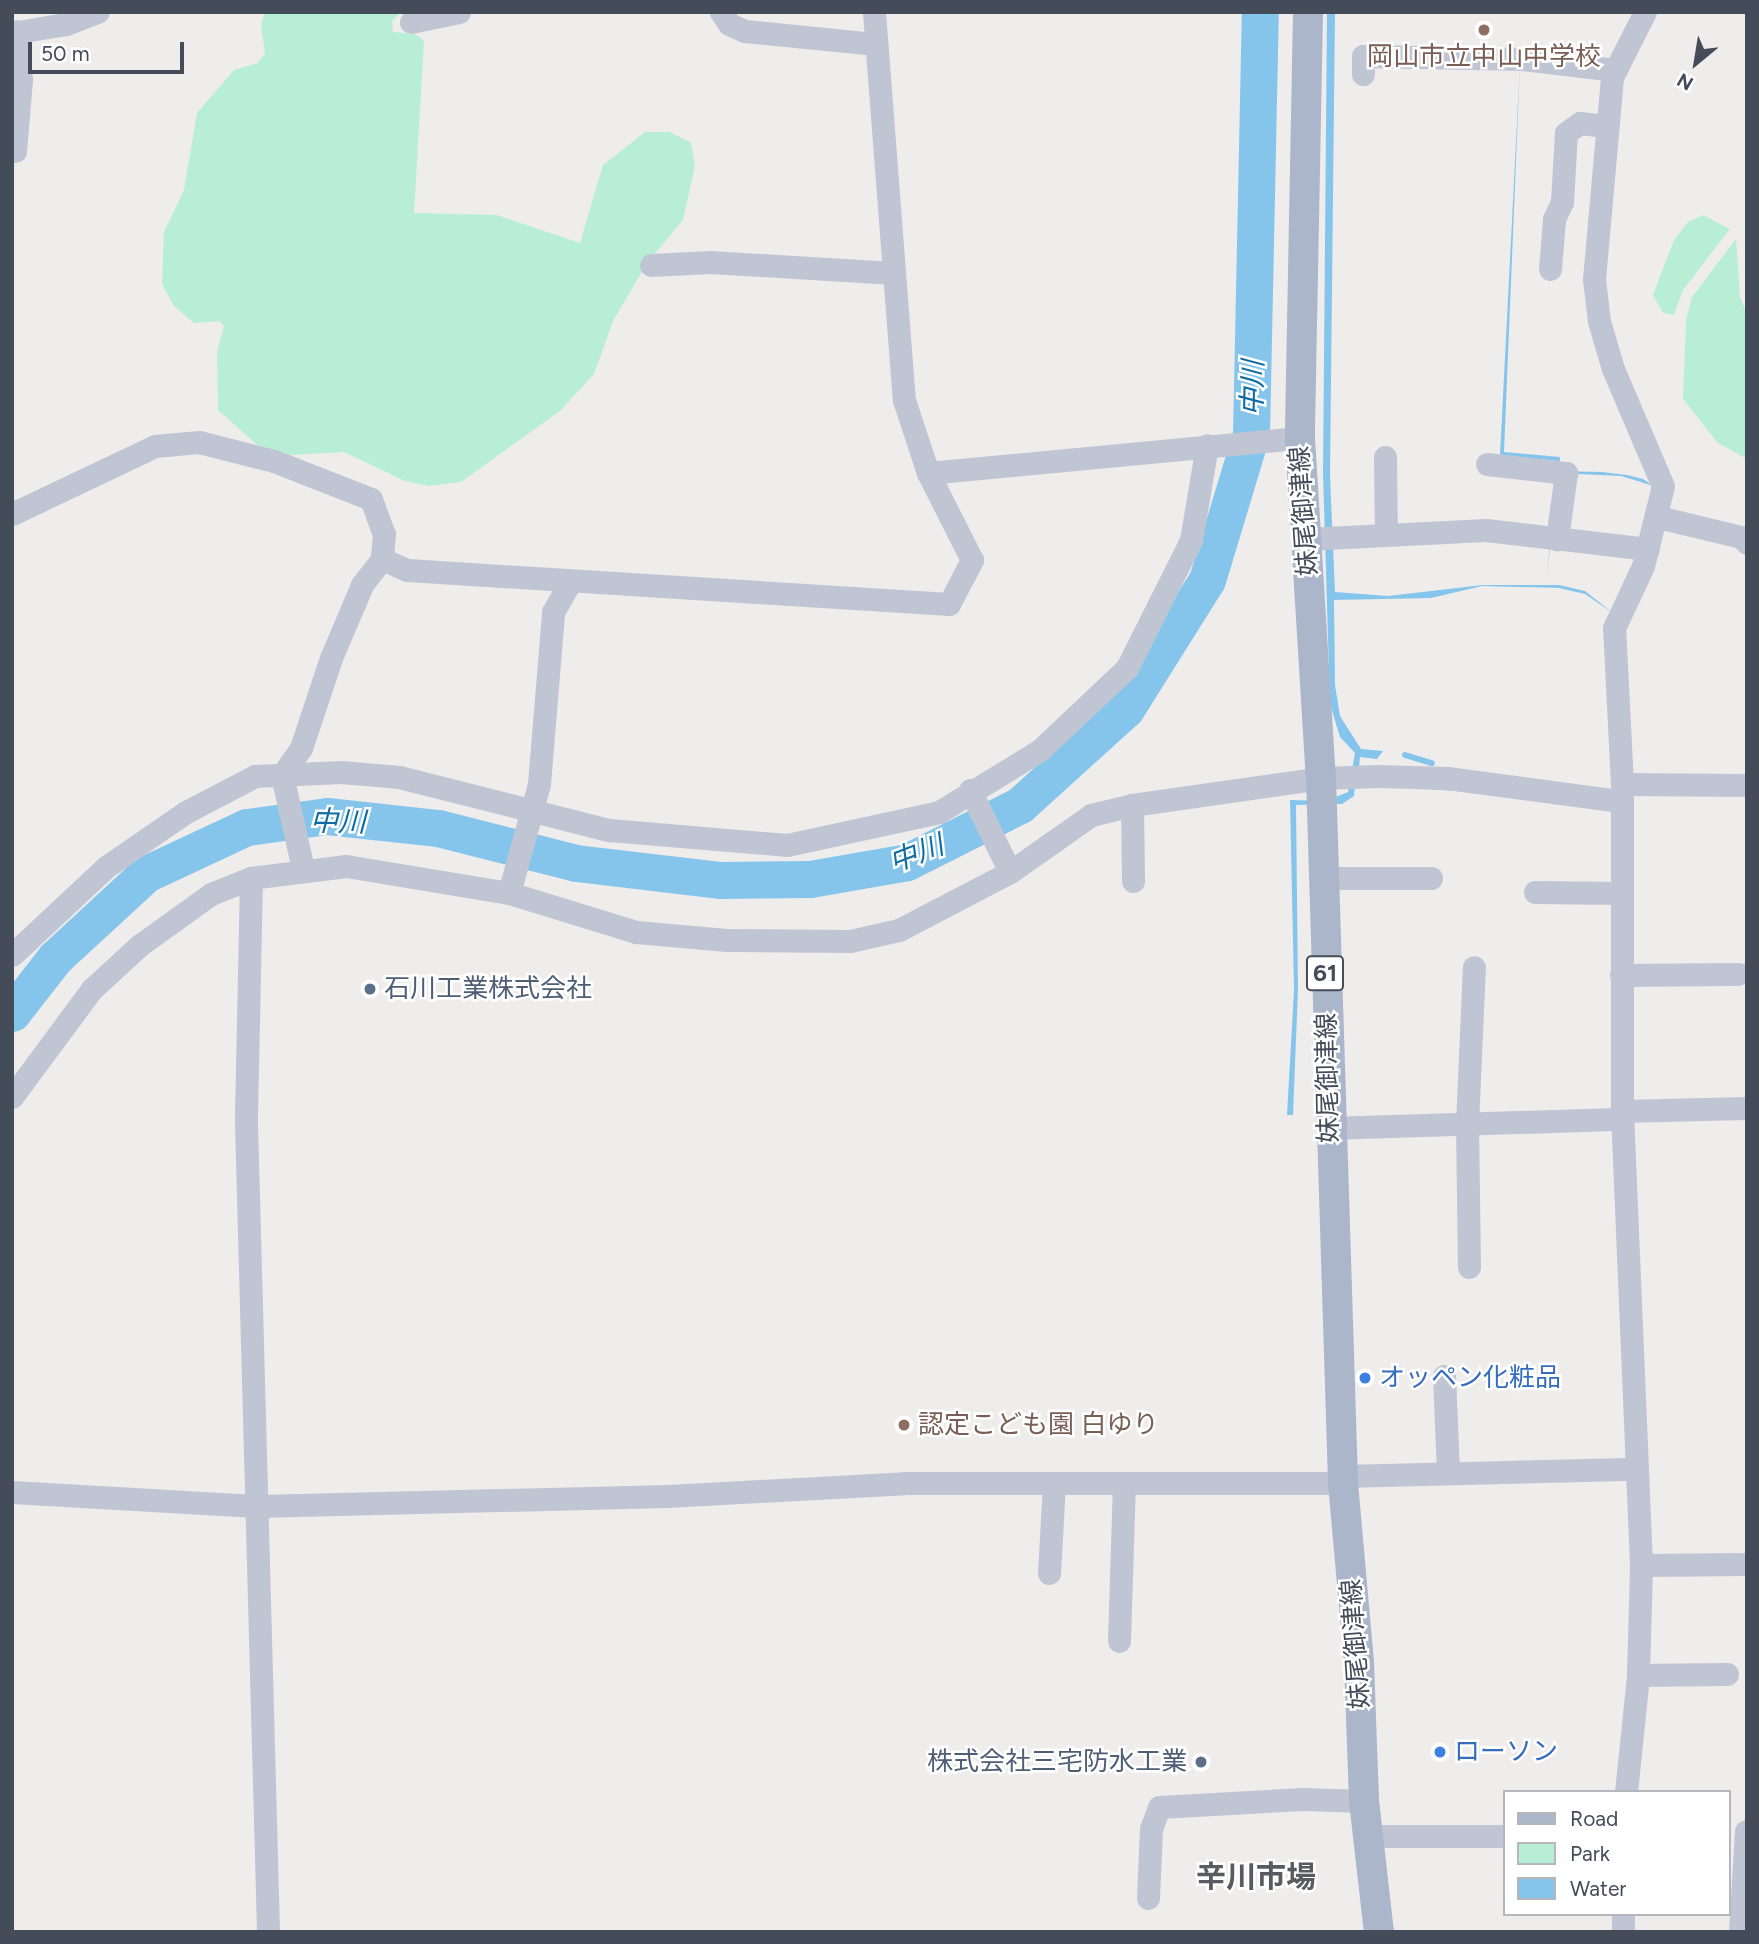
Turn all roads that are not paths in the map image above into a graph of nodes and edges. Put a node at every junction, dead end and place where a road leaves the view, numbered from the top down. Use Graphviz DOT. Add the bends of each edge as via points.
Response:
graph roads {
  1 [pos="98,12"];
  2 [pos="459,12"];
  3 [pos="721,12"];
  4 [pos="874,12"];
  5 [pos="1308,12"];
  6 [pos="1645,12"];
  7 [pos="411,22"];
  8 [pos="15,32"];
  9 [pos="876,44"];
  10 [pos="1615,70"];
  11 [pos="1363,74"];
  12 [pos="1606,125"];
  13 [pos="15,150"];
  14 [pos="651,265"];
  15 [pos="1550,269"];
  16 [pos="894,273"];
  17 [pos="1293,438"];
  18 [pos="1207,445"];
  19 [pos="1385,457"];
  20 [pos="1487,464"];
  21 [pos="928,473"];
  22 [pos="12,514"];
  23 [pos="1658,517"];
  24 [pos="1386,535"];
  25 [pos="1306,539"];
  26 [pos="1557,539"];
  27 [pos="1747,543"];
  28 [pos="1648,550"];
  29 [pos="382,559"];
  30 [pos="571,581"];
  31 [pos="282,775"];
  32 [pos="1321,778"];
  33 [pos="1747,785"];
  34 [pos="970,790"];
  35 [pos="1621,793"];
  36 [pos="1132,805"];
  37 [pos="529,811"];
  38 [pos="303,869"];
  39 [pos="1010,872"];
  40 [pos="251,878"];
  41 [pos="1323,878"];
  42 [pos="1431,878"];
  43 [pos="1133,881"];
  44 [pos="509,892"];
  45 [pos="1535,892"];
  46 [pos="1621,893"];
  47 [pos="12,955"];
  48 [pos="1474,967"];
  49 [pos="1738,974"];
  50 [pos="1621,975"];
  51 [pos="12,1097"];
  52 [pos="1747,1108"];
  53 [pos="1622,1115"];
  54 [pos="1467,1125"];
  55 [pos="1329,1128"];
  56 [pos="1469,1267"];
  57 [pos="1444,1376"];
  58 [pos="1637,1469"];
  59 [pos="1448,1473"];
  60 [pos="1342,1480"];
  61 [pos="1054,1483"];
  62 [pos="1124,1483"];
  63 [pos="12,1492"];
  64 [pos="258,1506"];
  65 [pos="1747,1564"];
  66 [pos="1641,1565"];
  67 [pos="1049,1573"];
  68 [pos="1119,1641"];
  69 [pos="1727,1674"];
  70 [pos="1638,1675"];
  71 [pos="1626,1790"];
  72 [pos="1364,1801"];
  73 [pos="1746,1831"];
  74 [pos="1368,1836"];
  75 [pos="1504,1836"];
  76 [pos="1148,1898"];
  77 [pos="268,1932"];
  78 [pos="1379,1932"];
  79 [pos="1740,1932"];
  1 -- 8 [label="street" via="66,24"];
  2 -- 7 [label="street"];
  3 -- 9 [label="street" via="729,24 745,30"];
  4 -- 9 [label="street"];
  5 -- 17 [label="main road, 妹尾御津線 / 61"];
  6 -- 10 [label="street"];
  8 -- 13 [label="street" via="21,80"];
  9 -- 16 [label="street"];
  10 -- 11 [label="street" via="1524,60 1363,57"];
  10 -- 12 [label="street"];
  12 -- 15 [label="street" via="1580,123 1566,133 1562,202 1555,219"];
  12 -- 23 [label="street" via="1594,279 1599,321 1628,411 1663,486"];
  14 -- 16 [label="street" via="710,262"];
  16 -- 21 [label="street" via="904,400"];
  17 -- 18 [label="street"];
  17 -- 25 [label="main road, 妹尾御津線 / 61"];
  18 -- 21 [label="street"];
  18 -- 34 [label="street" via="1191,540 1127,668 1040,750"];
  19 -- 24 [label="street"];
  20 -- 26 [label="street" via="1566,473"];
  21 -- 30 [label="street" via="972,560 949,604"];
  22 -- 29 [label="street" via="155,446 200,442 274,461 371,499 384,534"];
  23 -- 27 [label="street" via="1741,537"];
  23 -- 28 [label="street"];
  24 -- 25 [label="street"];
  24 -- 26 [label="street" via="1486,530"];
  25 -- 32 [label="main road, 妹尾御津線 / 61"];
  26 -- 28 [label="street"];
  28 -- 35 [label="street" via="1614,628"];
  29 -- 30 [label="street" via="407,570"];
  29 -- 31 [label="street" via="362,585 331,658 302,748"];
  30 -- 37 [label="street" via="553,612 539,785"];
  31 -- 37 [label="street" via="341,772 399,777"];
  31 -- 38 [label="street"];
  31 -- 47 [label="street" via="255,776 186,812 106,867"];
  32 -- 35 [label="street" via="1447,778"];
  32 -- 36 [label="street"];
  32 -- 41 [label="main road, 妹尾御津線 / 61"];
  33 -- 35 [label="street"];
  34 -- 37 [label="street" via="939,812 787,845 609,831"];
  34 -- 39 [label="street"];
  35 -- 46 [label="street"];
  36 -- 39 [label="street" via="1091,815"];
  36 -- 43 [label="street"];
  37 -- 44 [label="street"];
  38 -- 40 [label="street"];
  38 -- 44 [label="street" via="346,866"];
  39 -- 44 [label="street" via="899,930 850,941 727,940 636,932"];
  40 -- 51 [label="street" via="211,894 102,980"];
  40 -- 64 [label="street" via="246,1124"];
  41 -- 42 [label="street"];
  41 -- 55 [label="main road, 妹尾御津線 / 61"];
  45 -- 46 [label="street"];
  46 -- 50 [label="street"];
  48 -- 54 [label="street"];
  49 -- 50 [label="street"];
  50 -- 53 [label="street"];
  52 -- 53 [label="street"];
  53 -- 54 [label="street"];
  53 -- 58 [label="street"];
  54 -- 55 [label="street"];
  54 -- 56 [label="street"];
  55 -- 60 [label="main road, 妹尾御津線 / 61"];
  57 -- 59 [label="street"];
  58 -- 59 [label="street"];
  58 -- 66 [label="street"];
  59 -- 60 [label="street"];
  60 -- 62 [label="street"];
  60 -- 72 [label="main road, 妹尾御津線 / 61" via="1359,1663"];
  61 -- 62 [label="street"];
  61 -- 64 [label="street" via="905,1483 668,1496"];
  61 -- 67 [label="street"];
  62 -- 68 [label="street"];
  63 -- 64 [label="street"];
  64 -- 77 [label="street"];
  65 -- 66 [label="street"];
  66 -- 70 [label="street"];
  69 -- 70 [label="street"];
  70 -- 71 [label="street"];
  72 -- 74 [label="main road, 妹尾御津線 / 61"];
  72 -- 76 [label="street" via="1303,1799 1158,1807 1151,1829"];
  73 -- 79 [label="street"];
  74 -- 75 [label="street"];
  74 -- 78 [label="main road, 妹尾御津線 / 61"];
}
